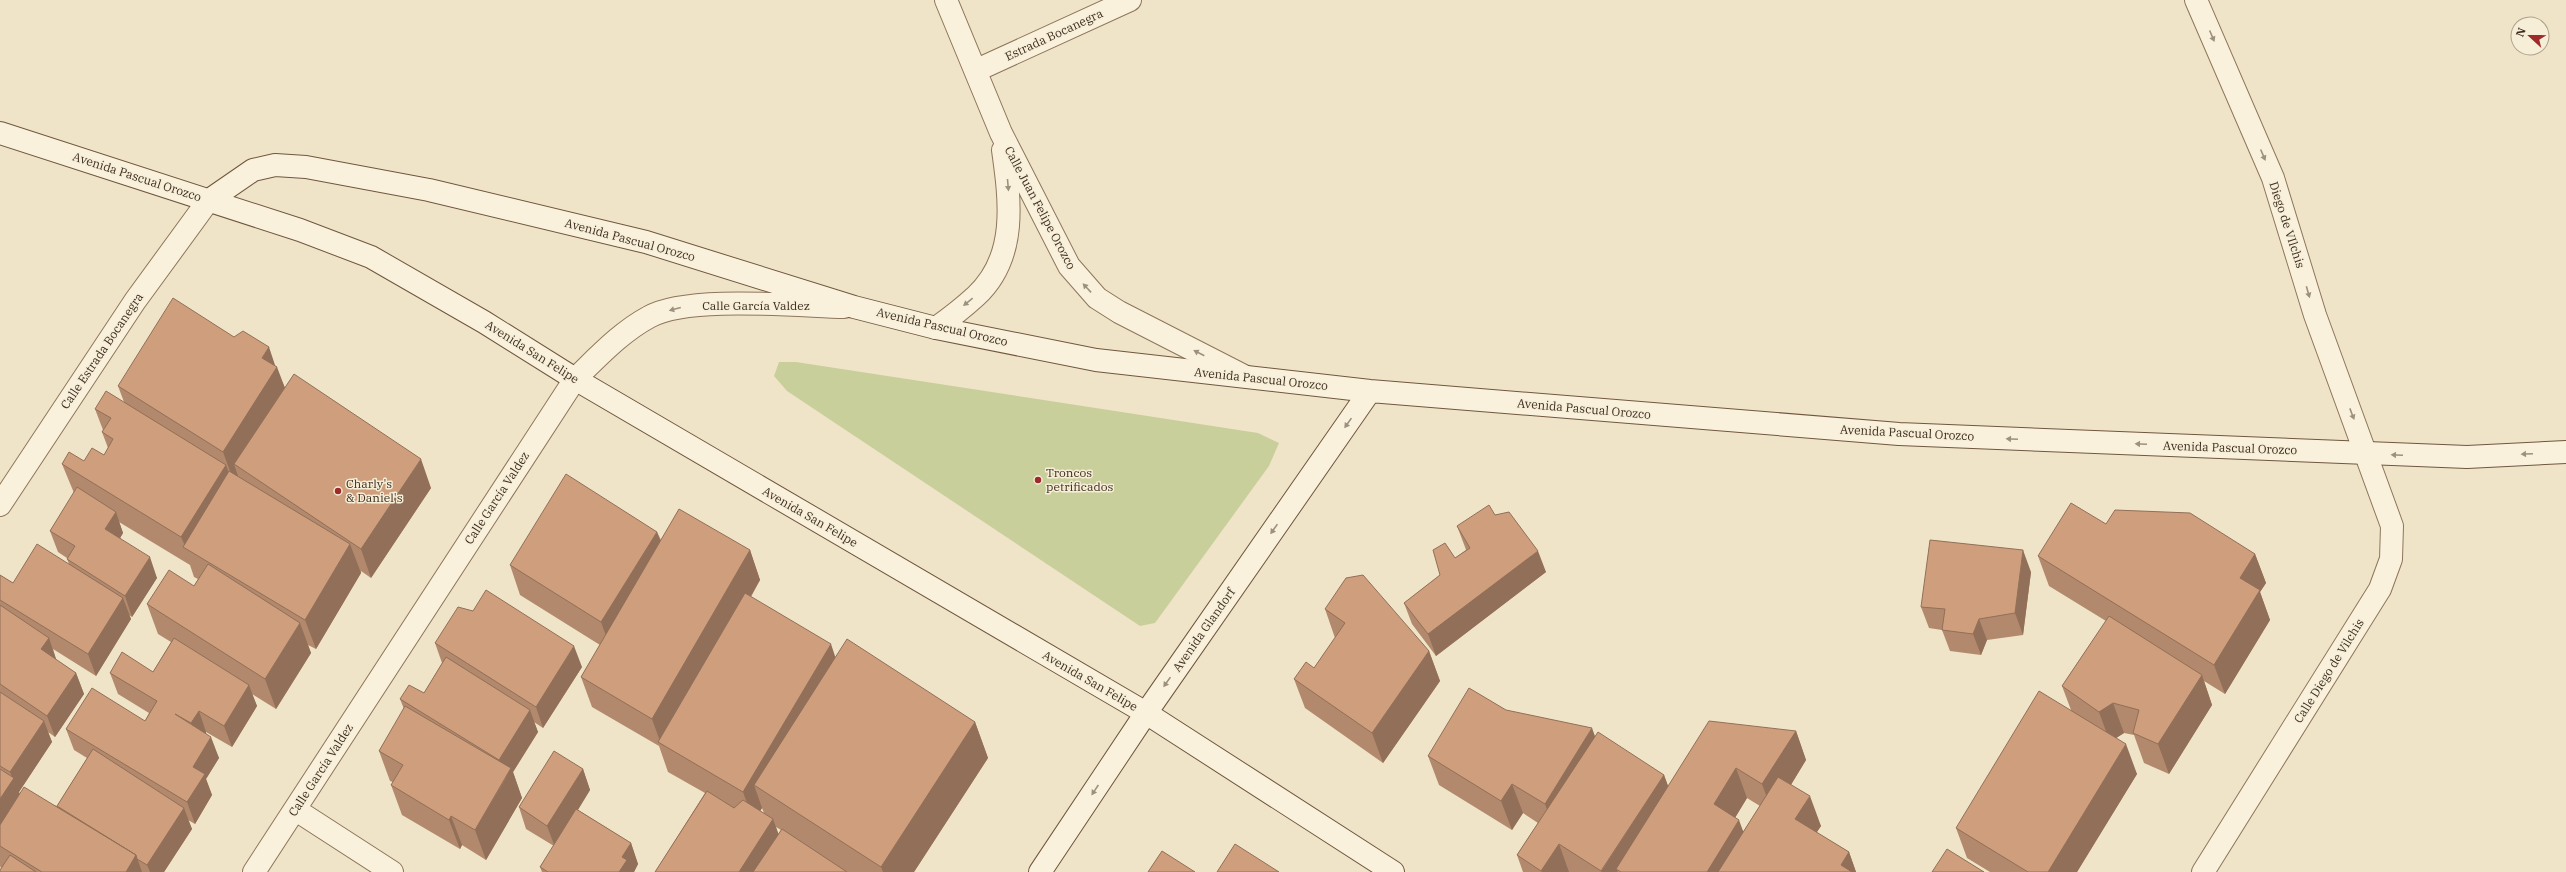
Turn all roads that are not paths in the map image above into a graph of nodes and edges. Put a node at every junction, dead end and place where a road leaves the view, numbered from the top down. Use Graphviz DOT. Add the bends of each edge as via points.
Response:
graph roads {
  1 [pos="946,0"];
  2 [pos="1130,0"];
  3 [pos="2196,0"];
  4 [pos="977,70"];
  5 [pos="1001,132"];
  6 [pos="0,133"];
  7 [pos="208,201"];
  8 [pos="854,307"];
  9 [pos="936,328"];
  10 [pos="1246,377"];
  11 [pos="574,379"];
  12 [pos="1370,391"];
  13 [pos="2566,452"];
  14 [pos="2367,454"];
  15 [pos="0,505"];
  16 [pos="1146,713"];
  17 [pos="296,810"];
  18 [pos="254,872"];
  19 [pos="392,872"];
  20 [pos="1040,872"];
  21 [pos="1393,872"];
  22 [pos="2203,872"];
  1 -- 4 [label="main road, Calle Juan Felipe Orozco"];
  2 -- 4 [label="main road, Estrada Bocanegra"];
  3 -- 14 [label="main road, Diego de VIlchis, one-way" via="2272,178 2315,315"];
  4 -- 5 [label="main road, Calle Juan Felipe Orozco"];
  5 -- 9 [label="main road, one-way" via="1008,186 1009,222 1005,250 994,274 977,295"];
  10 -- 5 [label="main road, Calle Juan Felipe Orozco, one-way" via="1119,312 1097,298 1069,266"];
  6 -- 7 [label="main road, Avenida Pascual Orozco"];
  7 -- 8 [label="main road, Avenida Pascual Orozco" via="253,170 275,165 306,167 429,190 646,242"];
  7 -- 11 [label="main road, Avenida San Felipe" via="300,230 371,257 484,322"];
  7 -- 15 [label="main road, Calle Estrada Bocanegra" via="135,301"];
  8 -- 9 [label="main road, Avenida Pascual Orozco"];
  8 -- 11 [label="main road, Calle García Valdez, one-way" via="708,304 680,307 650,316 627,331"];
  9 -- 10 [label="main road, Avenida Pascual Orozco" via="1096,360"];
  10 -- 12 [label="main road, Avenida Pascual Orozco"];
  11 -- 16 [label="main road, Avenida San Felipe"];
  11 -- 17 [label="main road, Calle García Valdez"];
  14 -- 12 [label="main road, Avenida Pascual Orozco, one-way" via="1899,434"];
  12 -- 16 [label="main road, Avenida Glandorf, one-way"];
  13 -- 14 [label="main road, Avenida Pascual Orozco, one-way" via="2467,457"];
  14 -- 22 [label="main road, Calle Diego de Vilchis" via="2392,526 2391,559 2380,589"];
  16 -- 20 [label="main road, Avenida Glandorf, one-way"];
  16 -- 21 [label="main road, Avenida San Felipe"];
  17 -- 18 [label="main road, Calle García Valdez"];
  17 -- 19 [label="main road"];
}
